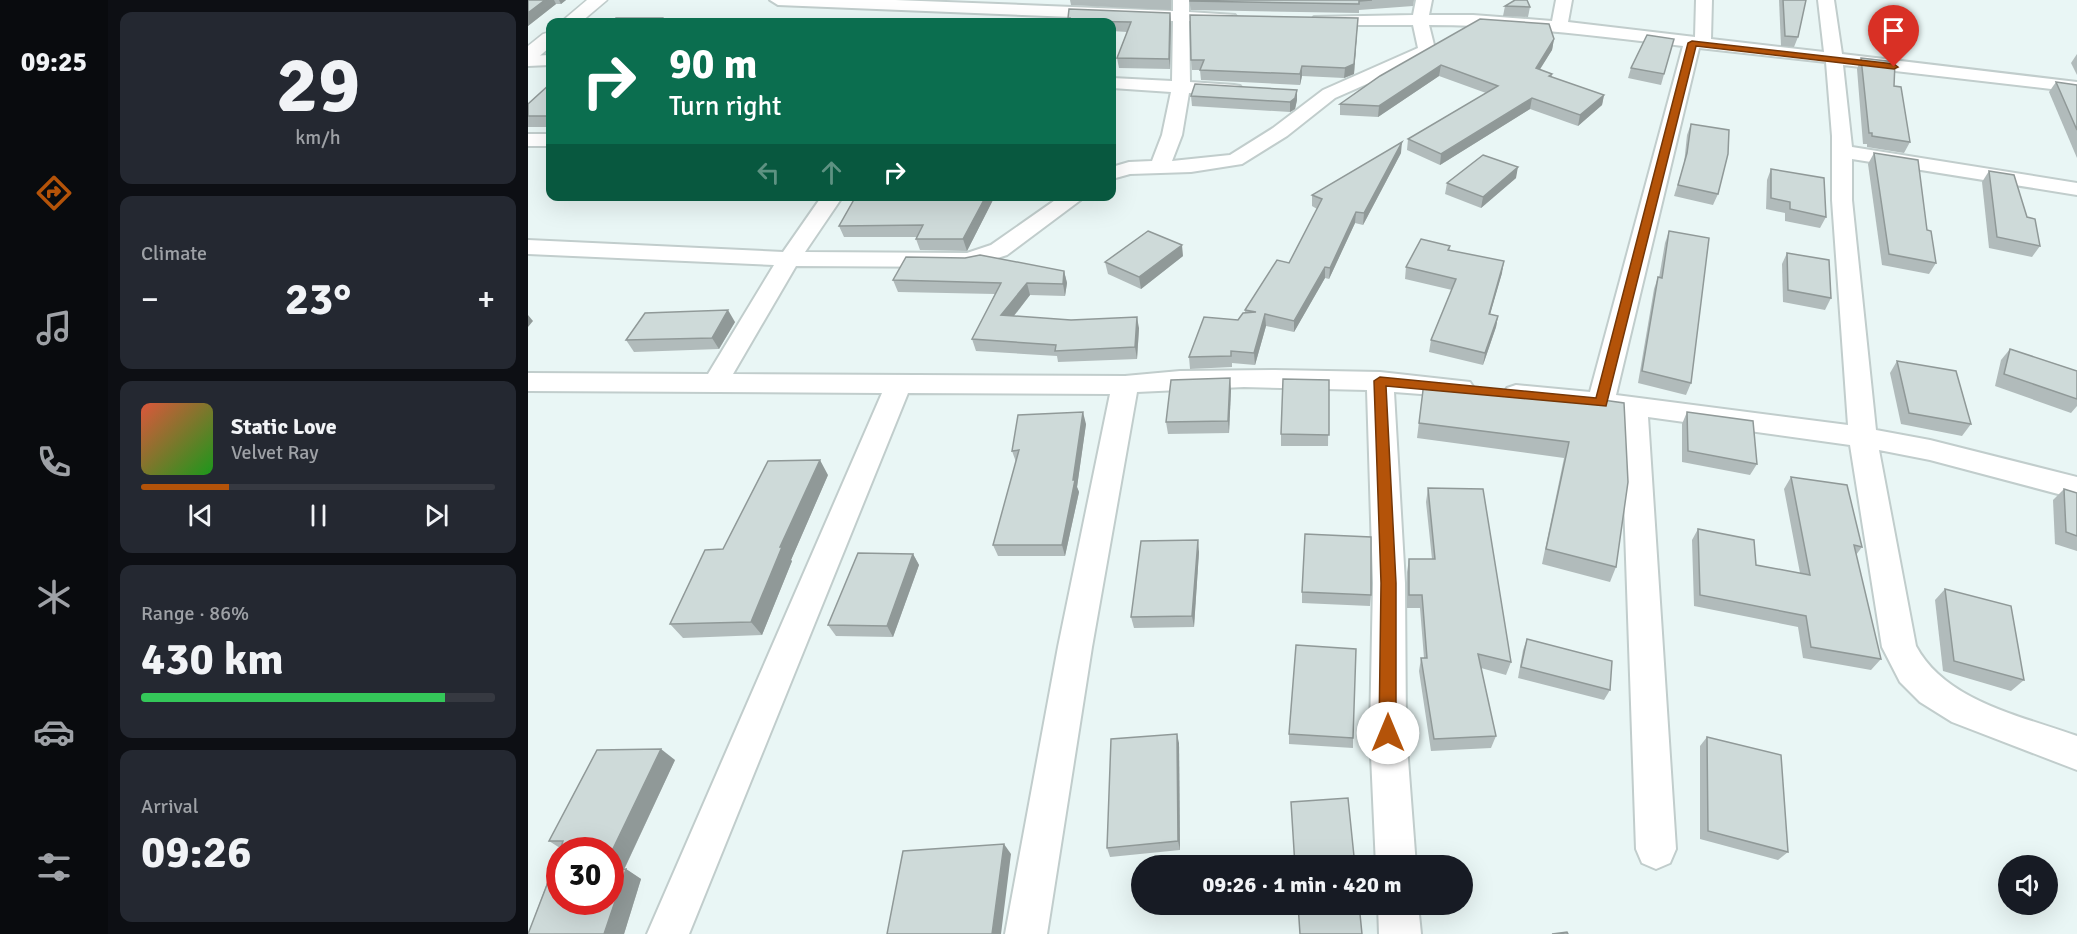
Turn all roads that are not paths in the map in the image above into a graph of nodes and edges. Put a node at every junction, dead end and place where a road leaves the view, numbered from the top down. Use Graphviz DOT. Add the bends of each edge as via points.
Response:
graph roads {
  1 [pos="598,0"];
  2 [pos="778,0"];
  3 [pos="1424,0"];
  4 [pos="1564,0"];
  5 [pos="1704,0"];
  6 [pos="1826,0"];
  7 [pos="808,1"];
  8 [pos="1181,9"];
  9 [pos="575,18"];
  10 [pos="1250,19"];
  11 [pos="1307,20"];
  12 [pos="1420,20"];
  13 [pos="1559,26"];
  14 [pos="546,42"];
  15 [pos="1698,44"];
  16 [pos="528,58"];
  17 [pos="1833,59"];
  18 [pos="546,60"];
  19 [pos="1116,83"];
  20 [pos="1181,87"];
  21 [pos="2077,87"];
  22 [pos="1249,90"];
  23 [pos="1306,93"];
  24 [pos="1329,94"];
  25 [pos="528,140"];
  26 [pos="546,141"];
  27 [pos="1842,151"];
  28 [pos="1160,167"];
  29 [pos="1117,169"];
  30 [pos="2077,189"];
  31 [pos="830,201"];
  32 [pos="1069,201"];
  33 [pos="528,247"];
  34 [pos="789,259"];
  35 [pos="716,381"];
  36 [pos="1380,381"];
  37 [pos="528,382"];
  38 [pos="1125,385"];
  39 [pos="898,386"];
  40 [pos="1601,402"];
  41 [pos="1634,406"];
  42 [pos="1863,436"];
  43 [pos="2077,488"];
  44 [pos="2077,753"];
  45 [pos="1656,849"];
  46 [pos="1395,855"];
  47 [pos="1399,915"];
  48 [pos="668,934"];
  49 [pos="1026,934"];
  50 [pos="1400,934"];
  1 -- 9 [label="main road"];
  2 -- 7 [label="street"];
  3 -- 12 [label="street"];
  4 -- 13 [label="street"];
  5 -- 15 [label="street"];
  6 -- 17 [label="street"];
  7 -- 8 [label="street"];
  8 -- 10 [label="street"];
  8 -- 20 [label="street"];
  11 -- 12 [label="street"];
  12 -- 13 [label="street"];
  12 -- 24 [label="street" via="1427,49"];
  13 -- 15 [label="street"];
  14 -- 16 [label="main road"];
  15 -- 17 [label="street"];
  15 -- 40 [label="street"];
  16 -- 18 [label="street"];
  17 -- 21 [label="street"];
  17 -- 27 [label="street"];
  19 -- 20 [label="street"];
  20 -- 22 [label="street"];
  20 -- 28 [label="street" via="1172,135"];
  23 -- 24 [label="street"];
  24 -- 28 [label="street" via="1235,160"];
  25 -- 26 [label="street"];
  27 -- 30 [label="street"];
  27 -- 42 [label="street" via="1848,287"];
  28 -- 29 [label="street"];
  31 -- 34 [label="street"];
  32 -- 34 [label="street" via="999,250 969,260"];
  33 -- 34 [label="street"];
  34 -- 35 [label="street"];
  35 -- 37 [label="street"];
  35 -- 39 [label="street"];
  36 -- 38 [label="street" via="1244,378"];
  36 -- 40 [label="street"];
  36 -- 46 [label="street" via="1389,583 1388,733"];
  38 -- 39 [label="street"];
  38 -- 49 [label="street"];
  39 -- 48 [label="street"];
  40 -- 41 [label="street"];
  41 -- 42 [label="street"];
  41 -- 45 [label="street"];
  42 -- 43 [label="street"];
  42 -- 44 [label="street" via="1899,647 1907,665 1933,692 1977,716"];
  47 -- 50 [label="street"];
}
